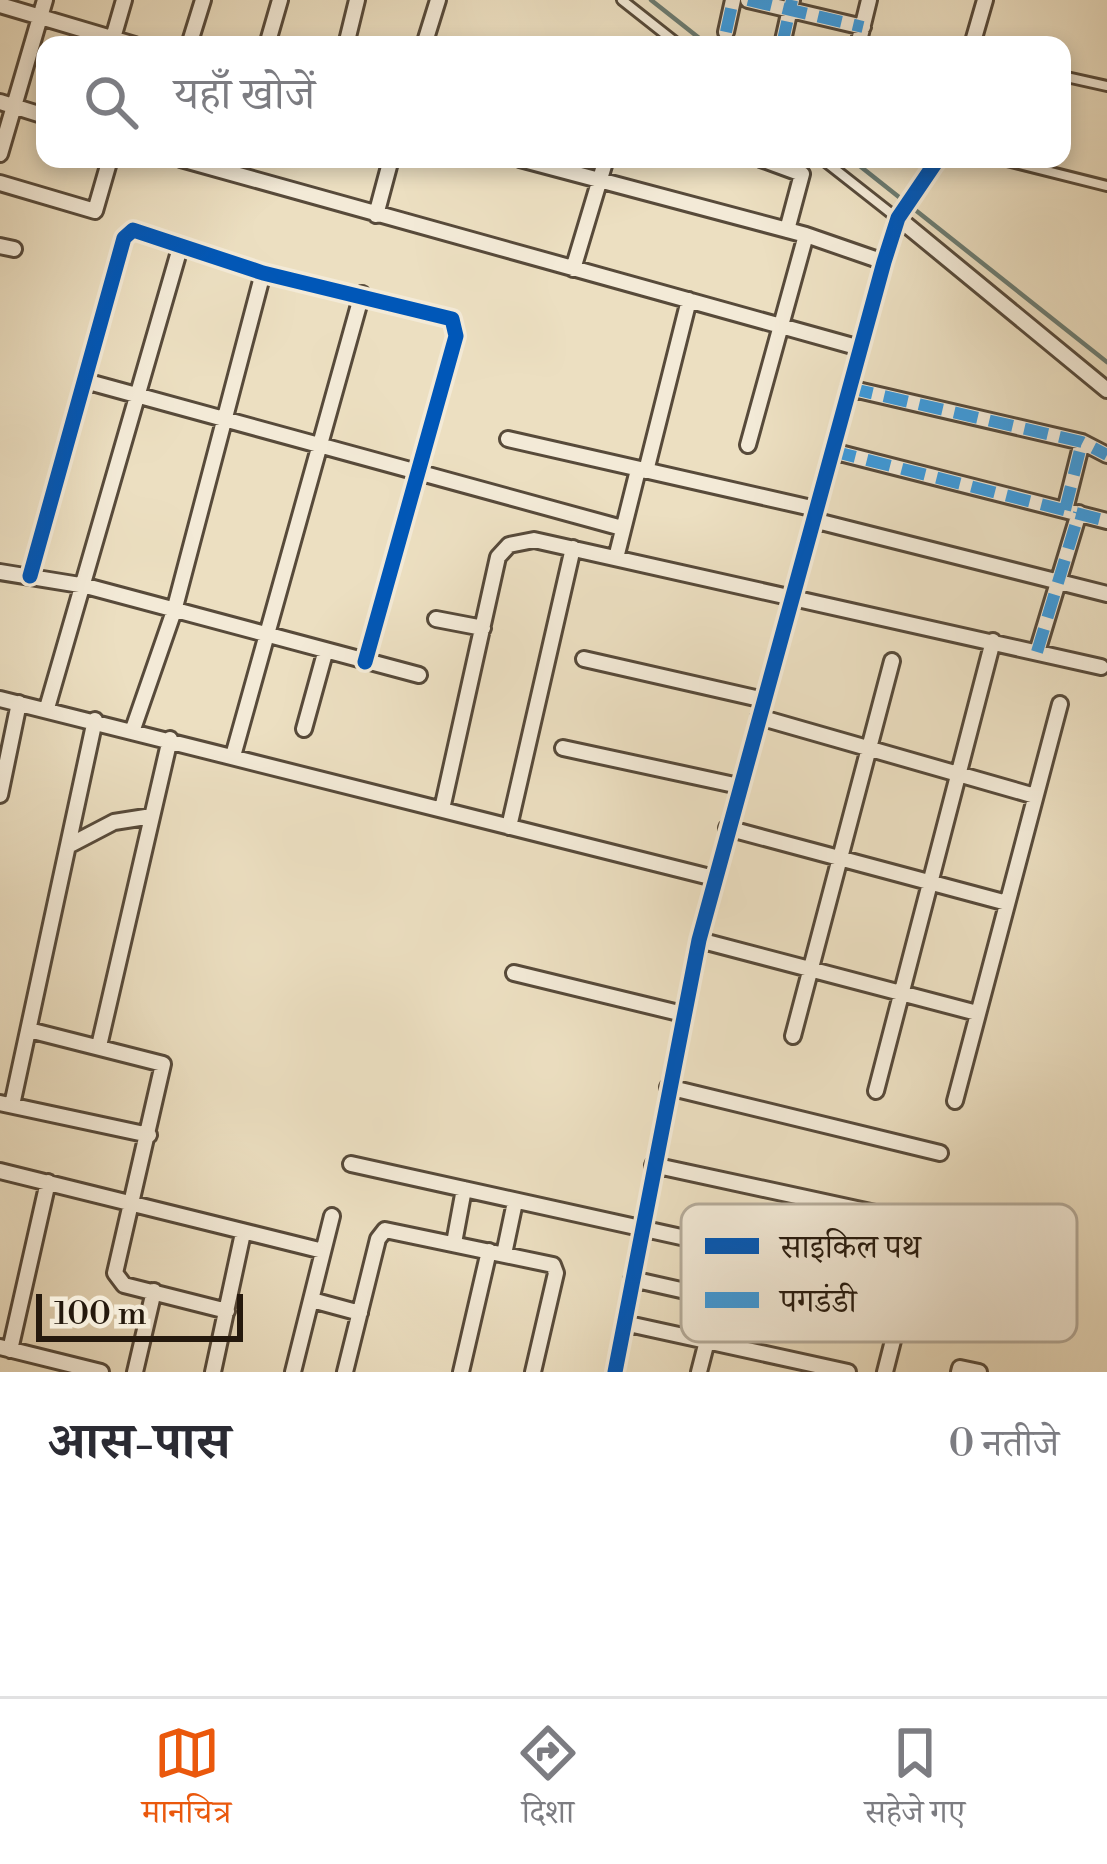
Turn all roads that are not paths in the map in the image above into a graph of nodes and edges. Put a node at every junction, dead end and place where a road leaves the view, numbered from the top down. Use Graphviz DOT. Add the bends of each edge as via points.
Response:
graph roads {
  1 [pos="46,0"];
  2 [pos="124,0"];
  3 [pos="203,0"];
  4 [pos="280,0"];
  5 [pos="357,0"];
  6 [pos="438,0"];
  7 [pos="622,0"];
  8 [pos="733,0"];
  9 [pos="748,0"];
  10 [pos="869,0"];
  11 [pos="985,0"];
  12 [pos="0,5"];
  13 [pos="791,5"];
  14 [pos="40,17"];
  15 [pos="862,27"];
  16 [pos="726,32"];
  17 [pos="106,36"];
  18 [pos="114,36"];
  19 [pos="192,36"];
  20 [pos="270,36"];
  21 [pos="348,36"];
  22 [pos="427,36"];
  23 [pos="668,36"];
  24 [pos="784,36"];
  25 [pos="860,36"];
  26 [pos="975,36"];
  27 [pos="1071,78"];
  28 [pos="1107,86"];
  29 [pos="7,105"];
  30 [pos="36,113"];
  31 [pos="0,154"];
  32 [pos="107,168"];
  33 [pos="214,168"];
  34 [pos="389,168"];
  35 [pos="554,168"];
  36 [pos="604,168"];
  37 [pos="786,168"];
  38 [pos="834,168"];
  39 [pos="932,168"];
  40 [pos="1035,168"];
  41 [pos="600,180"];
  42 [pos="0,183"];
  43 [pos="1107,186"];
  44 [pos="376,214"];
  45 [pos="899,216"];
  46 [pos="787,230"];
  47 [pos="806,235"];
  48 [pos="180,248"];
  49 [pos="884,262"];
  50 [pos="573,269"];
  51 [pos="263,273"];
  52 [pos="362,293"];
  53 [pos="689,301"];
  54 [pos="782,323"];
  55 [pos="860,347"];
  56 [pos="85,381"];
  57 [pos="849,388"];
  58 [pos="1107,390"];
  59 [pos="135,396"];
  60 [pos="223,421"];
  61 [pos="508,439"];
  62 [pos="1082,442"];
  63 [pos="748,445"];
  64 [pos="320,448"];
  65 [pos="832,451"];
  66 [pos="1107,454"];
  67 [pos="642,470"];
  68 [pos="417,472"];
  69 [pos="1072,512"];
  70 [pos="814,514"];
  71 [pos="1107,520"];
  72 [pos="622,528"];
  73 [pos="573,548"];
  74 [pos="616,558"];
  75 [pos="0,572"];
  76 [pos="30,576"];
  77 [pos="1058,582"];
  78 [pos="86,586"];
  79 [pos="1107,594"];
  80 [pos="792,597"];
  81 [pos="174,611"];
  82 [pos="436,619"];
  83 [pos="483,628"];
  84 [pos="266,637"];
  85 [pos="993,641"];
  86 [pos="1037,652"];
  87 [pos="325,653"];
  88 [pos="584,659"];
  89 [pos="365,662"];
  90 [pos="892,662"];
  91 [pos="1101,668"];
  92 [pos="419,675"];
  93 [pos="0,699"];
  94 [pos="764,700"];
  95 [pos="19,703"];
  96 [pos="1060,704"];
  97 [pos="47,708"];
  98 [pos="759,717"];
  99 [pos="95,720"];
  100 [pos="133,729"];
  101 [pos="304,729"];
  102 [pos="170,739"];
  103 [pos="868,746"];
  104 [pos="563,748"];
  105 [pos="233,756"];
  106 [pos="959,772"];
  107 [pos="739,786"];
  108 [pos="0,796"];
  109 [pos="1036,796"];
  110 [pos="442,809"];
  111 [pos="152,816"];
  112 [pos="509,827"];
  113 [pos="727,828"];
  114 [pos="68,846"];
  115 [pos="839,860"];
  116 [pos="714,878"];
  117 [pos="929,884"];
  118 [pos="1007,903"];
  119 [pos="699,940"];
  120 [pos="811,969"];
  121 [pos="514,973"];
  122 [pos="901,993"];
  123 [pos="977,1013"];
  124 [pos="683,1014"];
  125 [pos="29,1030"];
  126 [pos="793,1036"];
  127 [pos="99,1046"];
  128 [pos="668,1087"];
  129 [pos="876,1091"];
  130 [pos="955,1101"];
  131 [pos="6,1104"];
  132 [pos="149,1135"];
  133 [pos="940,1153"];
  134 [pos="351,1164"];
  135 [pos="653,1166"];
  136 [pos="0,1171"];
  137 [pos="48,1182"];
  138 [pos="464,1190"];
  139 [pos="514,1202"];
  140 [pos="832,1204"];
  141 [pos="132,1206"];
  142 [pos="332,1216"];
  143 [pos="641,1230"];
  144 [pos="244,1233"];
  145 [pos="681,1239"];
  146 [pos="454,1244"];
  147 [pos="323,1251"];
  148 [pos="496,1252"];
  149 [pos="632,1279"];
  150 [pos="681,1290"];
  151 [pos="154,1292"];
  152 [pos="312,1300"];
  153 [pos="227,1311"];
  154 [pos="360,1313"];
  155 [pos="624,1323"];
  156 [pos="681,1335"];
  157 [pos="707,1342"];
  158 [pos="710,1342"];
  159 [pos="893,1342"];
  160 [pos="5,1348"];
  161 [pos="776,1364"];
  162 [pos="100,1372"];
  163 [pos="135,1372"];
  164 [pos="213,1372"];
  165 [pos="293,1372"];
  166 [pos="345,1372"];
  167 [pos="461,1372"];
  168 [pos="533,1372"];
  169 [pos="615,1372"];
  170 [pos="700,1372"];
  171 [pos="848,1372"];
  172 [pos="885,1372"];
  173 [pos="959,1372"];
  174 [pos="979,1372"];
  1 -- 14 [label="street"];
  2 -- 18 [label="street"];
  3 -- 19 [label="street"];
  4 -- 20 [label="street"];
  5 -- 21 [label="street"];
  6 -- 22 [label="street"];
  7 -- 23 [label="lane"];
  8 -- 16 [label="street"];
  9 -- 13 [label="street"];
  10 -- 15 [label="street"];
  11 -- 26 [label="street"];
  12 -- 14 [label="street"];
  13 -- 15 [label="street"];
  13 -- 24 [label="street"];
  14 -- 17 [label="street"];
  14 -- 29 [label="street"];
  15 -- 25 [label="street"];
  27 -- 28 [label="lane"];
  29 -- 30 [label="street"];
  29 -- 31 [label="street"];
  32 -- 42 [label="street" via="95,211"];
  33 -- 44 [label="street"];
  34 -- 44 [label="street"];
  35 -- 41 [label="street"];
  36 -- 41 [label="street"];
  37 -- 46 [label="street" via="802,174"];
  38 -- 45 [label="lane"];
  39 -- 45 [label="street"];
  40 -- 43 [label="lane"];
  41 -- 46 [label="street"];
  41 -- 50 [label="street"];
  44 -- 50 [label="street"];
  45 -- 49 [label="street"];
  45 -- 58 [label="street"];
  46 -- 47 [label="street"];
  47 -- 49 [label="street"];
  47 -- 54 [label="street"];
  48 -- 51 [label="street"];
  48 -- 56 [label="street" via="126,233"];
  48 -- 59 [label="street"];
  49 -- 55 [label="street"];
  50 -- 53 [label="street"];
  51 -- 52 [label="street"];
  51 -- 60 [label="street"];
  52 -- 64 [label="street"];
  52 -- 68 [label="street" via="445,315 456,326"];
  53 -- 54 [label="street"];
  53 -- 67 [label="street"];
  54 -- 55 [label="street"];
  54 -- 63 [label="street"];
  55 -- 57 [label="street"];
  56 -- 59 [label="street"];
  56 -- 76 [label="street"];
  57 -- 62 [label="street"];
  57 -- 65 [label="street"];
  59 -- 60 [label="street"];
  59 -- 78 [label="street"];
  60 -- 64 [label="street"];
  60 -- 81 [label="street"];
  61 -- 67 [label="street"];
  62 -- 66 [label="street"];
  62 -- 69 [label="street"];
  64 -- 68 [label="street"];
  64 -- 84 [label="street"];
  65 -- 69 [label="street"];
  65 -- 70 [label="street"];
  67 -- 70 [label="street"];
  67 -- 72 [label="street"];
  68 -- 72 [label="street"];
  68 -- 89 [label="street"];
  69 -- 71 [label="street"];
  69 -- 77 [label="street"];
  70 -- 77 [label="street"];
  70 -- 80 [label="street"];
  72 -- 74 [label="street"];
  73 -- 74 [label="street"];
  73 -- 83 [label="street" via="534,540 502,550"];
  73 -- 112 [label="street"];
  74 -- 80 [label="street"];
  75 -- 76 [label="street"];
  76 -- 78 [label="street"];
  77 -- 79 [label="street"];
  77 -- 86 [label="street"];
  78 -- 81 [label="street"];
  78 -- 97 [label="street"];
  80 -- 85 [label="street"];
  80 -- 94 [label="street"];
  81 -- 84 [label="street"];
  81 -- 100 [label="street"];
  82 -- 83 [label="street"];
  83 -- 110 [label="street"];
  84 -- 87 [label="street"];
  84 -- 105 [label="street"];
  85 -- 86 [label="street"];
  85 -- 106 [label="street"];
  86 -- 91 [label="street"];
  87 -- 89 [label="street"];
  87 -- 101 [label="street"];
  88 -- 94 [label="street"];
  89 -- 92 [label="street"];
  90 -- 103 [label="street"];
  93 -- 95 [label="street"];
  94 -- 98 [label="street"];
  95 -- 97 [label="street"];
  95 -- 108 [label="street"];
  96 -- 109 [label="street"];
  97 -- 99 [label="street"];
  98 -- 103 [label="street"];
  98 -- 107 [label="street"];
  99 -- 100 [label="street"];
  99 -- 114 [label="street"];
  100 -- 102 [label="street"];
  102 -- 105 [label="street"];
  102 -- 111 [label="street"];
  103 -- 106 [label="street"];
  103 -- 115 [label="street"];
  104 -- 107 [label="street"];
  105 -- 110 [label="street"];
  106 -- 109 [label="street"];
  106 -- 117 [label="street"];
  107 -- 113 [label="street"];
  109 -- 118 [label="street"];
  110 -- 112 [label="street"];
  111 -- 114 [label="street" via="114,822"];
  111 -- 127 [label="street"];
  112 -- 116 [label="street"];
  113 -- 115 [label="street"];
  113 -- 116 [label="street"];
  114 -- 125 [label="street"];
  115 -- 117 [label="street"];
  115 -- 120 [label="street"];
  116 -- 119 [label="street"];
  117 -- 118 [label="street"];
  117 -- 122 [label="street"];
  118 -- 123 [label="street"];
  119 -- 120 [label="street"];
  119 -- 124 [label="street"];
  120 -- 122 [label="street"];
  120 -- 126 [label="street"];
  121 -- 124 [label="street"];
  122 -- 123 [label="street"];
  122 -- 129 [label="street"];
  123 -- 130 [label="street"];
  124 -- 128 [label="street"];
  125 -- 127 [label="street"];
  125 -- 131 [label="street"];
  127 -- 132 [label="street" via="164,1064"];
  128 -- 133 [label="street"];
  128 -- 135 [label="street"];
  131 -- 132 [label="street"];
  132 -- 141 [label="street"];
  134 -- 138 [label="street"];
  135 -- 140 [label="street"];
  135 -- 143 [label="street"];
  136 -- 137 [label="street"];
  137 -- 141 [label="street"];
  137 -- 160 [label="street"];
  138 -- 139 [label="street"];
  138 -- 146 [label="street"];
  139 -- 143 [label="street"];
  139 -- 148 [label="street"];
  141 -- 144 [label="street"];
  141 -- 151 [label="street" via="115,1274 124,1285"];
  142 -- 147 [label="street"];
  143 -- 145 [label="street"];
  143 -- 149 [label="street"];
  144 -- 147 [label="street"];
  144 -- 153 [label="street"];
  146 -- 148 [label="street"];
  146 -- 154 [label="street" via="382,1232"];
  147 -- 152 [label="street"];
  148 -- 167 [label="street"];
  148 -- 168 [label="street" via="555,1268"];
  149 -- 150 [label="street"];
  149 -- 155 [label="street"];
  151 -- 153 [label="street"];
  151 -- 163 [label="street"];
  152 -- 154 [label="street"];
  152 -- 165 [label="street"];
  153 -- 164 [label="street"];
  154 -- 166 [label="street"];
  155 -- 156 [label="street"];
  155 -- 169 [label="street"];
  157 -- 170 [label="street"];
  158 -- 161 [label="street"];
  159 -- 172 [label="street"];
  160 -- 162 [label="street"];
  161 -- 171 [label="street"];
  173 -- 174 [label="street"];
}
